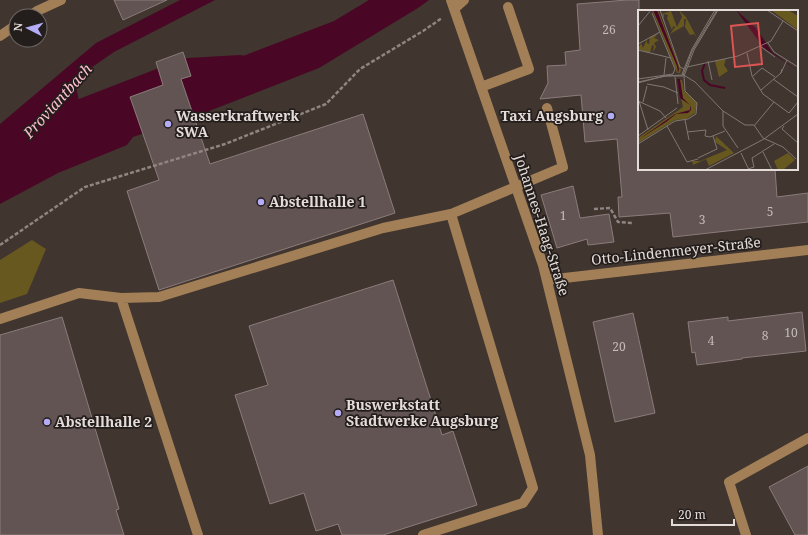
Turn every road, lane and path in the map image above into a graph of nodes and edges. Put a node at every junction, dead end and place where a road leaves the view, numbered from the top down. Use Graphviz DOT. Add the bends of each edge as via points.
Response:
graph roads {
  1 [pos="61,0"];
  2 [pos="464,0"];
  3 [pos="453,4"];
  4 [pos="508,7"];
  5 [pos="44,8"];
  6 [pos="481,87"];
  7 [pos="547,108"];
  8 [pos="515,187"];
  9 [pos="594,209"];
  10 [pos="451,214"];
  11 [pos="633,223"];
  12 [pos="0,246"];
  13 [pos="808,250"];
  14 [pos="547,280"];
  15 [pos="121,298"];
  16 [pos="0,318"];
  17 [pos="808,438"];
  18 [pos="198,535"];
  19 [pos="423,535"];
  20 [pos="598,535"];
  21 [pos="746,535"];
  1 -- 5 [label="street"];
  2 -- 3 [label="street"];
  3 -- 6 [label="street, Johannes-Haag-Straße"];
  3 -- 12 [label="path" via="423,31 360,69 326,104 225,144 85,187"];
  4 -- 6 [label="street" via="529,69"];
  6 -- 8 [label="street, Johannes-Haag-Straße"];
  7 -- 8 [label="street" via="563,167"];
  8 -- 10 [label="street"];
  8 -- 14 [label="street, Johannes-Haag-Straße"];
  9 -- 11 [label="path" via="610,208 618,222"];
  10 -- 15 [label="street" via="383,228 159,297"];
  10 -- 19 [label="street" via="533,488 523,503"];
  13 -- 14 [label="street, Otto-Lindenmeyer-Straße"];
  14 -- 20 [label="street, Johannes-Haag-Straße" via="590,455"];
  15 -- 16 [label="street" via="79,293"];
  15 -- 18 [label="street"];
  17 -- 21 [label="street" via="729,482"];
}
